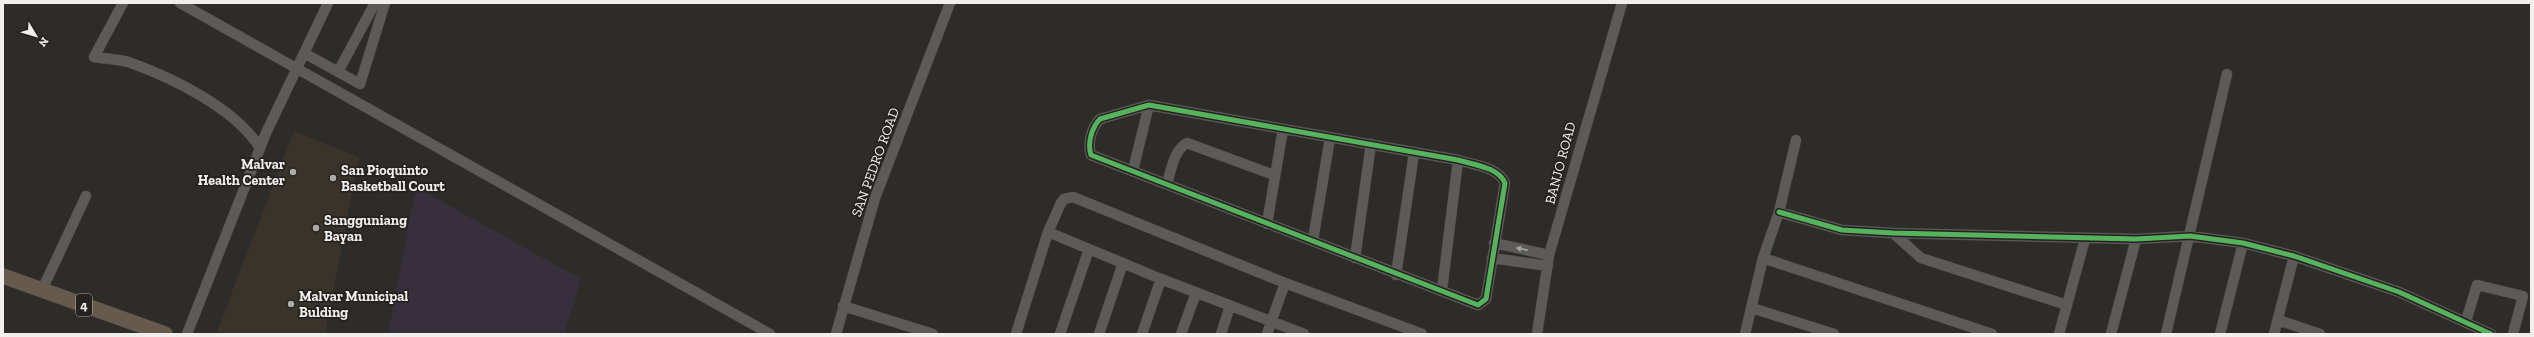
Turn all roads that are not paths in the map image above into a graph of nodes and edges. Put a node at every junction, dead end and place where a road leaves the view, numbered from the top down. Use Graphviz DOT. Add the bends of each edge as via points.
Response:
graph roads {
  1 [pos="123,3"];
  2 [pos="180,3"];
  3 [pos="328,3"];
  4 [pos="375,3"];
  5 [pos="385,3"];
  6 [pos="950,3"];
  7 [pos="1622,3"];
  8 [pos="304,53"];
  9 [pos="296,69"];
  10 [pos="338,72"];
  11 [pos="2227,74"];
  12 [pos="1149,105"];
  13 [pos="1283,129"];
  14 [pos="1330,138"];
  15 [pos="1796,140"];
  16 [pos="1371,144"];
  17 [pos="260,148"];
  18 [pos="1414,152"];
  19 [pos="1458,160"];
  20 [pos="1133,170"];
  21 [pos="1274,175"];
  22 [pos="1167,184"];
  23 [pos="86,196"];
  24 [pos="1779,212"];
  25 [pos="1267,224"];
  26 [pos="1048,232"];
  27 [pos="1893,233"];
  28 [pos="2190,236"];
  29 [pos="2085,238"];
  30 [pos="2136,239"];
  31 [pos="1314,240"];
  32 [pos="1494,243"];
  33 [pos="2243,243"];
  34 [pos="1089,249"];
  35 [pos="1549,255"];
  36 [pos="2294,256"];
  37 [pos="1356,258"];
  38 [pos="1492,258"];
  39 [pos="1763,258"];
  40 [pos="1123,263"];
  41 [pos="1548,266"];
  42 [pos="1396,275"];
  43 [pos="3,276"];
  44 [pos="1161,279"];
  45 [pos="1285,283"];
  46 [pos="42,290"];
  47 [pos="1442,290"];
  48 [pos="1196,293"];
  49 [pos="2067,304"];
  50 [pos="843,306"];
  51 [pos="1230,306"];
  52 [pos="1752,308"];
  53 [pos="1272,320"];
  54 [pos="2278,320"];
  55 [pos="2466,321"];
  56 [pos="165,334"];
  57 [pos="187,334"];
  58 [pos="770,334"];
  59 [pos="836,334"];
  60 [pos="933,334"];
  61 [pos="1016,334"];
  62 [pos="1060,334"];
  63 [pos="1099,334"];
  64 [pos="1142,334"];
  65 [pos="1181,334"];
  66 [pos="1221,334"];
  67 [pos="1267,334"];
  68 [pos="1304,334"];
  69 [pos="1422,334"];
  70 [pos="1537,334"];
  71 [pos="1745,334"];
  72 [pos="1834,334"];
  73 [pos="1992,334"];
  74 [pos="2059,334"];
  75 [pos="2111,334"];
  76 [pos="2166,334"];
  77 [pos="2220,334"];
  78 [pos="2274,334"];
  79 [pos="2320,334"];
  80 [pos="2491,334"];
  81 [pos="2513,334"];
  1 -- 17 [label="street" via="94,57 129,63 171,80 234,119 249,132"];
  2 -- 9 [label="street"];
  3 -- 8 [label="street"];
  4 -- 10 [label="street"];
  5 -- 10 [label="street" via="361,83"];
  6 -- 50 [label="street, SAN PEDRO ROAD" via="875,198"];
  7 -- 35 [label="street, BANJO ROAD"];
  8 -- 9 [label="street"];
  8 -- 10 [label="street"];
  9 -- 17 [label="street"];
  9 -- 58 [label="street"];
  11 -- 28 [label="street"];
  12 -- 13 [label="street"];
  12 -- 20 [label="street"];
  12 -- 20 [label="street" via="1100,118 1095,124 1089,145 1091,155 1096,158"];
  13 -- 14 [label="street"];
  13 -- 21 [label="street"];
  14 -- 16 [label="street"];
  14 -- 31 [label="street"];
  15 -- 24 [label="street"];
  16 -- 18 [label="street"];
  16 -- 37 [label="street"];
  17 -- 57 [label="street"];
  18 -- 19 [label="street"];
  18 -- 42 [label="street"];
  19 -- 32 [label="street" via="1495,171 1502,176 1505,183"];
  19 -- 47 [label="street"];
  20 -- 22 [label="street"];
  21 -- 22 [label="street" via="1187,143 1180,147 1177,153"];
  21 -- 25 [label="street"];
  22 -- 25 [label="street"];
  23 -- 46 [label="street"];
  24 -- 27 [label="street" via="1842,230"];
  24 -- 39 [label="street"];
  25 -- 31 [label="street"];
  26 -- 34 [label="street"];
  26 -- 45 [label="street" via="1061,203 1064,199 1073,197"];
  26 -- 61 [label="street"];
  27 -- 29 [label="street"];
  27 -- 49 [label="street" via="1920,258"];
  28 -- 30 [label="street"];
  28 -- 33 [label="street"];
  28 -- 76 [label="street"];
  29 -- 30 [label="street"];
  29 -- 49 [label="street"];
  30 -- 75 [label="street"];
  31 -- 37 [label="street"];
  35 -- 32 [label="street, one-way"];
  32 -- 38 [label="street"];
  33 -- 36 [label="street"];
  33 -- 77 [label="street"];
  34 -- 40 [label="street"];
  34 -- 62 [label="street"];
  35 -- 41 [label="street, BANJO ROAD"];
  36 -- 54 [label="street"];
  36 -- 55 [label="street" via="2400,292"];
  37 -- 42 [label="street"];
  38 -- 41 [label="street"];
  38 -- 47 [label="street" via="1486,299 1483,303 1478,305"];
  39 -- 52 [label="street"];
  39 -- 73 [label="street"];
  40 -- 44 [label="street"];
  40 -- 63 [label="street"];
  41 -- 70 [label="street, BANJO ROAD"];
  42 -- 47 [label="street"];
  43 -- 46 [label="highway, 4"];
  44 -- 48 [label="street"];
  44 -- 64 [label="street"];
  45 -- 53 [label="street"];
  45 -- 69 [label="street"];
  46 -- 56 [label="highway, 4"];
  48 -- 51 [label="street"];
  48 -- 65 [label="street"];
  49 -- 74 [label="street"];
  50 -- 59 [label="street, SAN PEDRO ROAD"];
  50 -- 60 [label="street"];
  51 -- 53 [label="street"];
  51 -- 66 [label="street"];
  52 -- 71 [label="street"];
  52 -- 72 [label="street"];
  53 -- 67 [label="street"];
  53 -- 68 [label="street"];
  54 -- 78 [label="street"];
  54 -- 79 [label="street"];
  55 -- 80 [label="street"];
  55 -- 81 [label="street" via="2476,285 2523,296"];
}
